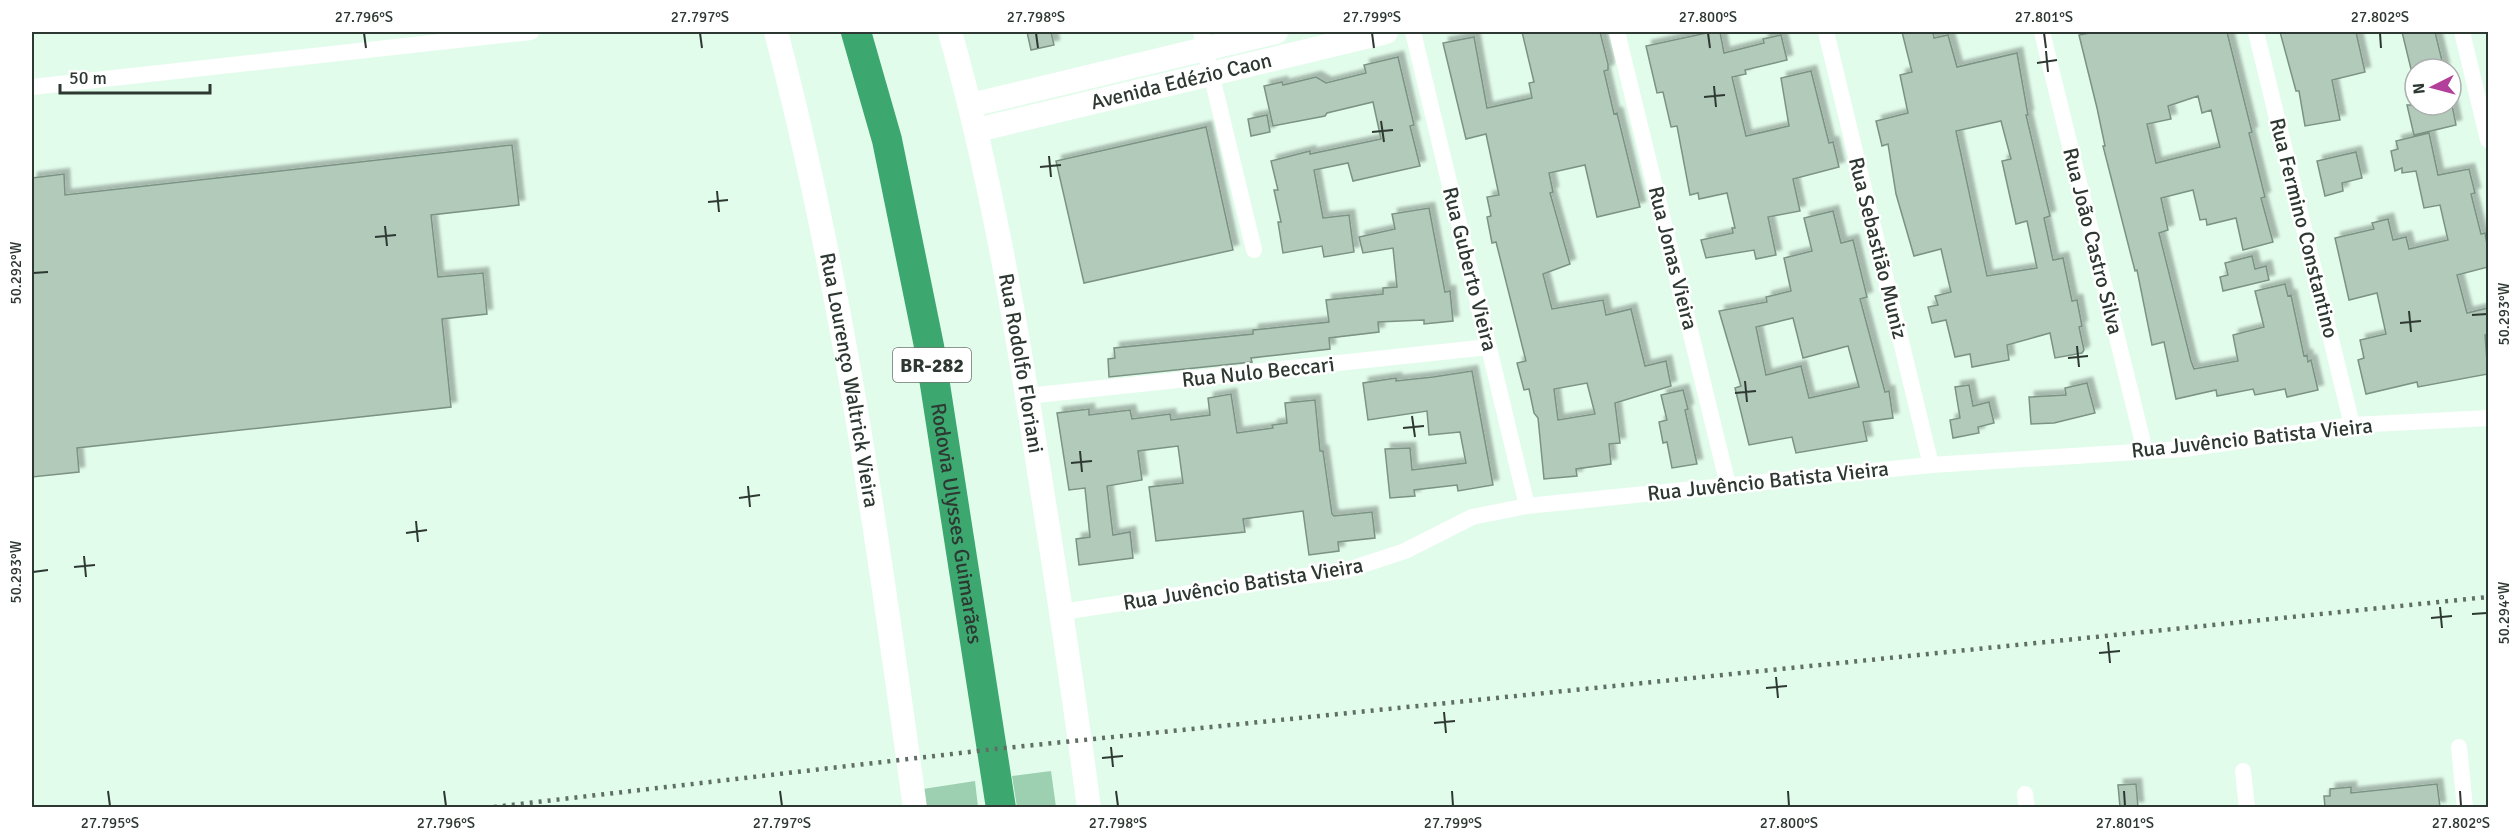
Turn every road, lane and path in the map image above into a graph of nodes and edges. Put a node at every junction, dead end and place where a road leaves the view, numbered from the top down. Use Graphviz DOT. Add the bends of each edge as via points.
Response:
graph roads {
  1 [pos="531,32"];
  2 [pos="776,32"];
  3 [pos="856,32"];
  4 [pos="950,32"];
  5 [pos="1276,32"];
  6 [pos="1386,32"];
  7 [pos="1413,32"];
  8 [pos="1617,32"];
  9 [pos="1826,32"];
  10 [pos="2042,32"];
  11 [pos="2256,32"];
  12 [pos="2462,32"];
  13 [pos="1203,40"];
  14 [pos="1211,74"];
  15 [pos="32,87"];
  16 [pos="971,105"];
  17 [pos="977,130"];
  18 [pos="2488,140"];
  19 [pos="1254,250"];
  20 [pos="1489,347"];
  21 [pos="1028,396"];
  22 [pos="2488,418"];
  23 [pos="2352,424"];
  24 [pos="2145,451"];
  25 [pos="1931,465"];
  26 [pos="1728,485"];
  27 [pos="1527,506"];
  28 [pos="1061,612"];
  29 [pos="2459,747"];
  30 [pos="2243,771"];
  31 [pos="1088,798"];
  32 [pos="1000,800"];
  33 [pos="915,807"];
  34 [pos="2247,807"];
  35 [pos="2465,807"];
  1 -- 15 [label="street"];
  2 -- 33 [label="main road, Rua Lourenço Waltrick Vieira" via="827,256 864,456"];
  3 -- 32 [label="highway, Rodovia Ulysses Guimarães / BR-282" via="887,140 914,266"];
  4 -- 16 [label="main road, Rua Rodolfo Floriani"];
  5 -- 13 [label="main road, Avenida Edézio Caon"];
  6 -- 14 [label="main road, Avenida Edézio Caon"];
  7 -- 20 [label="street, Rua Guberto Vieira"];
  8 -- 26 [label="street, Rua Jonas Vieira"];
  9 -- 25 [label="street, Rua Sebastião Muniz"];
  10 -- 24 [label="street, Rua João Castro Silva"];
  11 -- 23 [label="street, Rua Fermino Constantino"];
  12 -- 18 [label="street"];
  13 -- 14 [label="street"];
  13 -- 16 [label="main road, Avenida Edézio Caon"];
  14 -- 17 [label="main road, Avenida Edézio Caon"];
  14 -- 19 [label="street"];
  16 -- 17 [label="main road, Rua Rodolfo Floriani"];
  17 -- 21 [label="main road, Rua Rodolfo Floriani"];
  20 -- 21 [label="street, Rua Nulo Beccari"];
  20 -- 27 [label="street, Rua Guberto Vieira"];
  21 -- 28 [label="main road, Rua Rodolfo Floriani"];
  22 -- 23 [label="street, Rua Juvêncio Batista Vieira"];
  23 -- 24 [label="street, Rua Juvêncio Batista Vieira"];
  24 -- 25 [label="street, Rua Juvêncio Batista Vieira"];
  25 -- 26 [label="street, Rua Juvêncio Batista Vieira"];
  26 -- 27 [label="street, Rua Juvêncio Batista Vieira"];
  27 -- 28 [label="street, Rua Juvêncio Batista Vieira" via="1472,517 1405,551 1347,570"];
  28 -- 31 [label="main road, Rua Rodolfo Floriani"];
  29 -- 35 [label="street"];
  30 -- 34 [label="street"];
}
